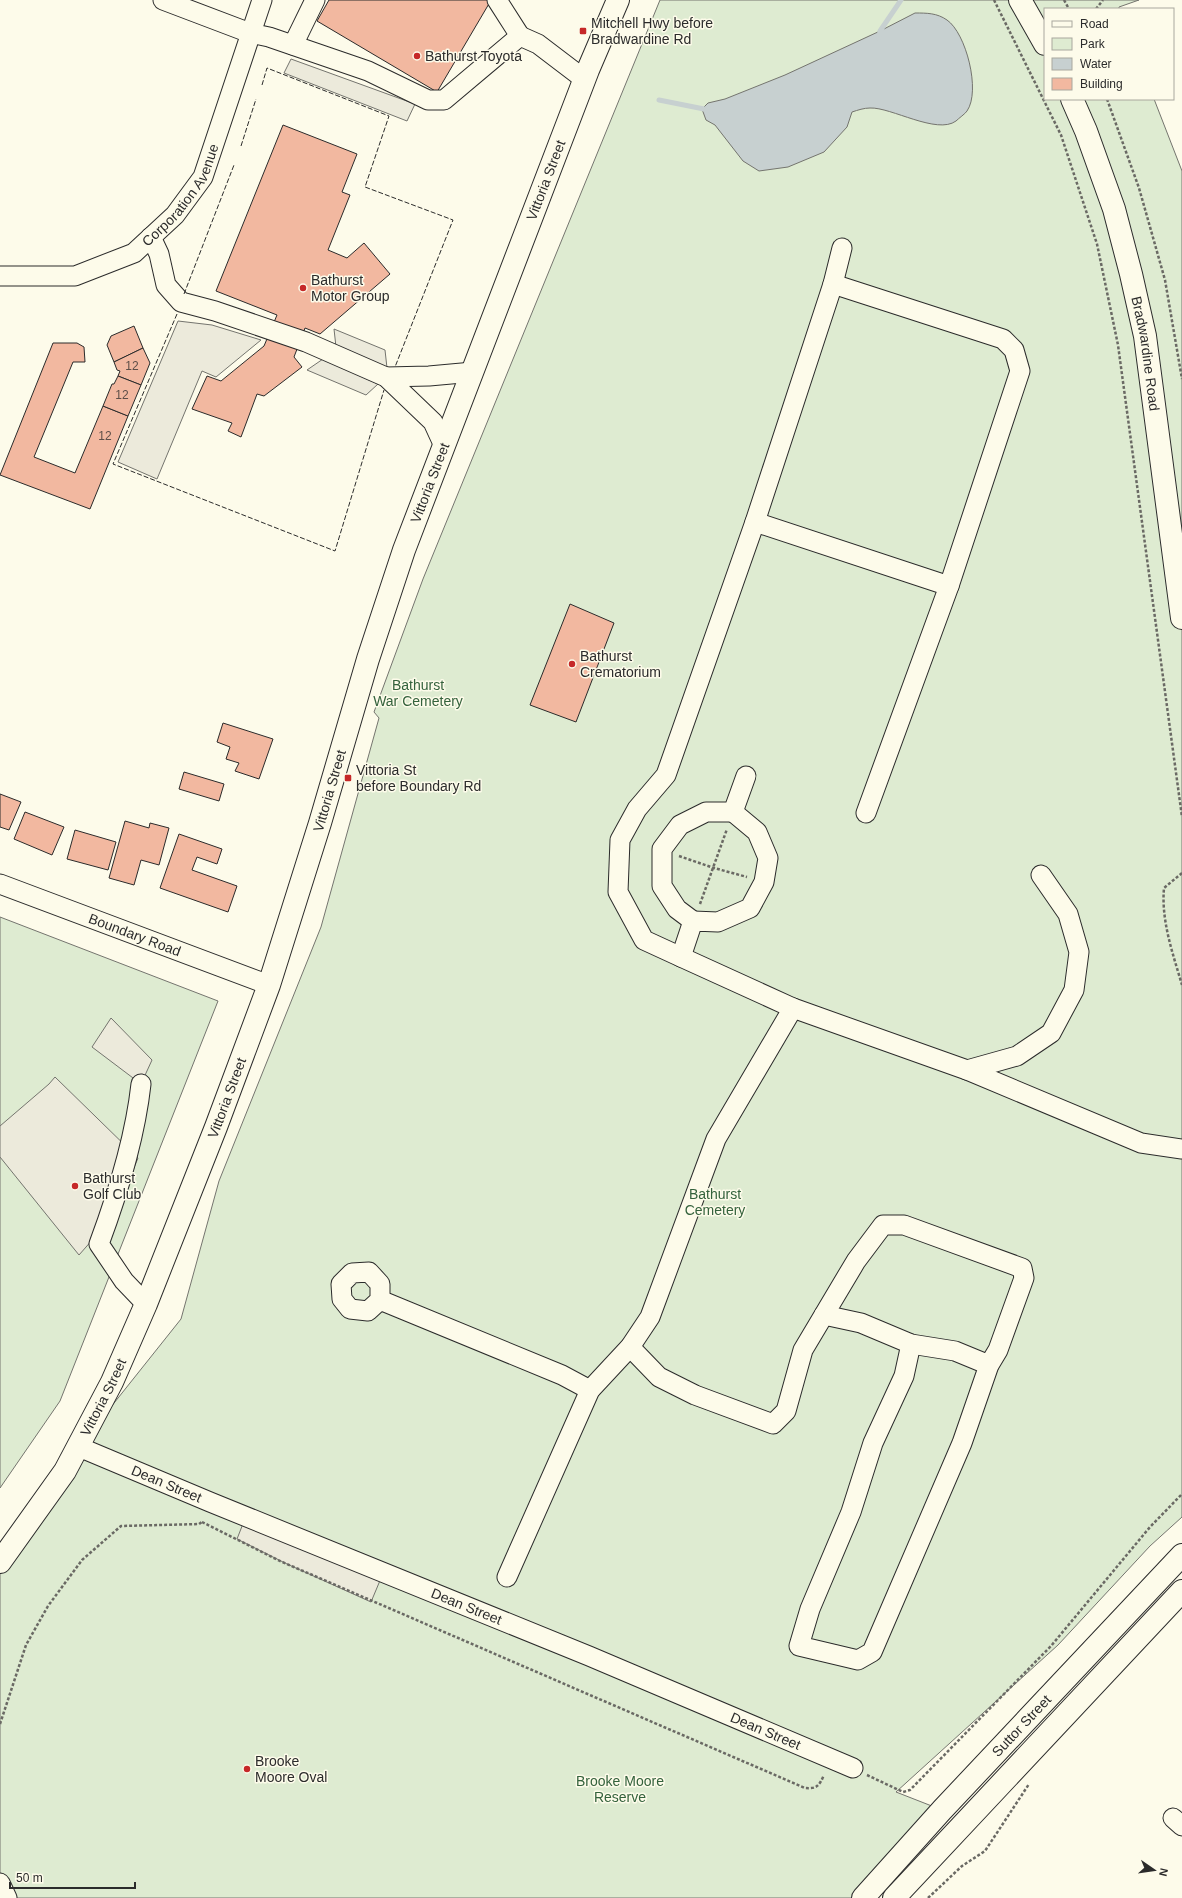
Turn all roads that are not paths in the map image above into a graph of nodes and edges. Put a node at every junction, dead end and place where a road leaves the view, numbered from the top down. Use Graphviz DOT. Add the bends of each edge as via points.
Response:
graph roads {
  1 [pos="163,0"];
  2 [pos="262,0"];
  3 [pos="315,0"];
  4 [pos="497,0"];
  5 [pos="618,0"];
  6 [pos="1020,0"];
  7 [pos="510,9"];
  8 [pos="250,33"];
  9 [pos="520,36"];
  10 [pos="1044,42"];
  11 [pos="293,45"];
  12 [pos="584,79"];
  13 [pos="1072,100"];
  14 [pos="151,237"];
  15 [pos="842,248"];
  16 [pos="0,276"];
  17 [pos="833,284"];
  18 [pos="473,372"];
  19 [pos="386,377"];
  20 [pos="444,446"];
  21 [pos="755,522"];
  22 [pos="949,586"];
  23 [pos="1182,618"];
  24 [pos="746,776"];
  25 [pos="733,812"];
  26 [pos="866,813"];
  27 [pos="1041,875"];
  28 [pos="0,884"];
  29 [pos="693,921"];
  30 [pos="680,957"];
  31 [pos="269,985"];
  32 [pos="793,1008"];
  33 [pos="967,1070"];
  34 [pos="141,1084"];
  35 [pos="1182,1149"];
  36 [pos="380,1300"];
  37 [pos="146,1304"];
  38 [pos="824,1315"];
  39 [pos="911,1344"];
  40 [pos="630,1347"];
  41 [pos="989,1365"];
  42 [pos="590,1390"];
  43 [pos="79,1447"];
  44 [pos="1182,1555"];
  45 [pos="0,1562"];
  46 [pos="507,1577"];
  47 [pos="1182,1591"];
  48 [pos="853,1768"];
  49 [pos="0,1883"];
  50 [pos="7,1898"];
  51 [pos="863,1898"];
  52 [pos="894,1898"];
  1 -- 8 [label="street"];
  2 -- 8 [label="street, Corporation Avenue"];
  3 -- 11 [label="street"];
  4 -- 7 [label="street"];
  5 -- 12 [label="main road, Vittoria Street"];
  6 -- 10 [label="main road"];
  7 -- 9 [label="street"];
  8 -- 11 [label="street"];
  8 -- 14 [label="street, Corporation Avenue" via="202,176 175,215"];
  9 -- 11 [label="street" via="444,100 428,100 368,71"];
  9 -- 12 [label="street" via="538,44"];
  12 -- 18 [label="main road, Vittoria Street"];
  13 -- 23 [label="main road, Bradwardine Road" via="1114,210 1145,336"];
  14 -- 16 [label="street, Corporation Avenue" via="134,253 75,276"];
  14 -- 19 [label="street" via="159,254 166,285 181,302 306,342"];
  15 -- 17 [label="street"];
  17 -- 21 [label="street"];
  17 -- 22 [label="street" via="1002,339 1014,350 1020,371"];
  18 -- 19 [label="street"];
  18 -- 20 [label="main road, Vittoria Street"];
  19 -- 20 [label="street" via="433,422"];
  20 -- 31 [label="main road, Vittoria Street" via="384,609"];
  21 -- 22 [label="street"];
  21 -- 30 [label="street" via="666,775 637,809 620,840 618,892 644,940"];
  22 -- 26 [label="street"];
  24 -- 25 [label="street"];
  25 -- 29 [label="street" via="706,812 680,825 662,849 662,886 677,909"];
  25 -- 29 [label="street" via="757,832 768,858 764,882 750,908 718,922"];
  27 -- 33 [label="street" via="1068,914 1078,952 1074,990 1051,1033 1017,1056"];
  28 -- 31 [label="street, Boundary Road"];
  29 -- 30 [label="street"];
  30 -- 32 [label="street"];
  31 -- 37 [label="main road, Vittoria Street"];
  32 -- 33 [label="street"];
  32 -- 40 [label="street" via="716,1139 650,1317"];
  33 -- 35 [label="street" via="1141,1143"];
  34 -- 37 [label="street" via="137,1118 99,1244 124,1282"];
  36 -- 42 [label="street" via="562,1375"];
  37 -- 43 [label="main road, Vittoria Street" via="112,1382"];
  38 -- 39 [label="street" via="861,1323"];
  38 -- 40 [label="street" via="803,1350 786,1411 773,1424 695,1395 659,1377"];
  38 -- 41 [label="street" via="856,1261 883,1225 904,1225 1022,1268 1024,1278 998,1350"];
  39 -- 41 [label="street" via="955,1351"];
  39 -- 41 [label="street" via="904,1376 873,1443 851,1512 810,1609 799,1646 858,1660 872,1652 962,1443"];
  40 -- 42 [label="street"];
  42 -- 46 [label="street"];
  43 -- 45 [label="main road, Vittoria Street" via="65,1471"];
  43 -- 48 [label="street, Dean Street" via="589,1656"];
  44 -- 51 [label="main road, Suttor Street" via="942,1810"];
  47 -- 52 [label="main road, Suttor Street"];
  49 -- 50 [label="street"];
}
